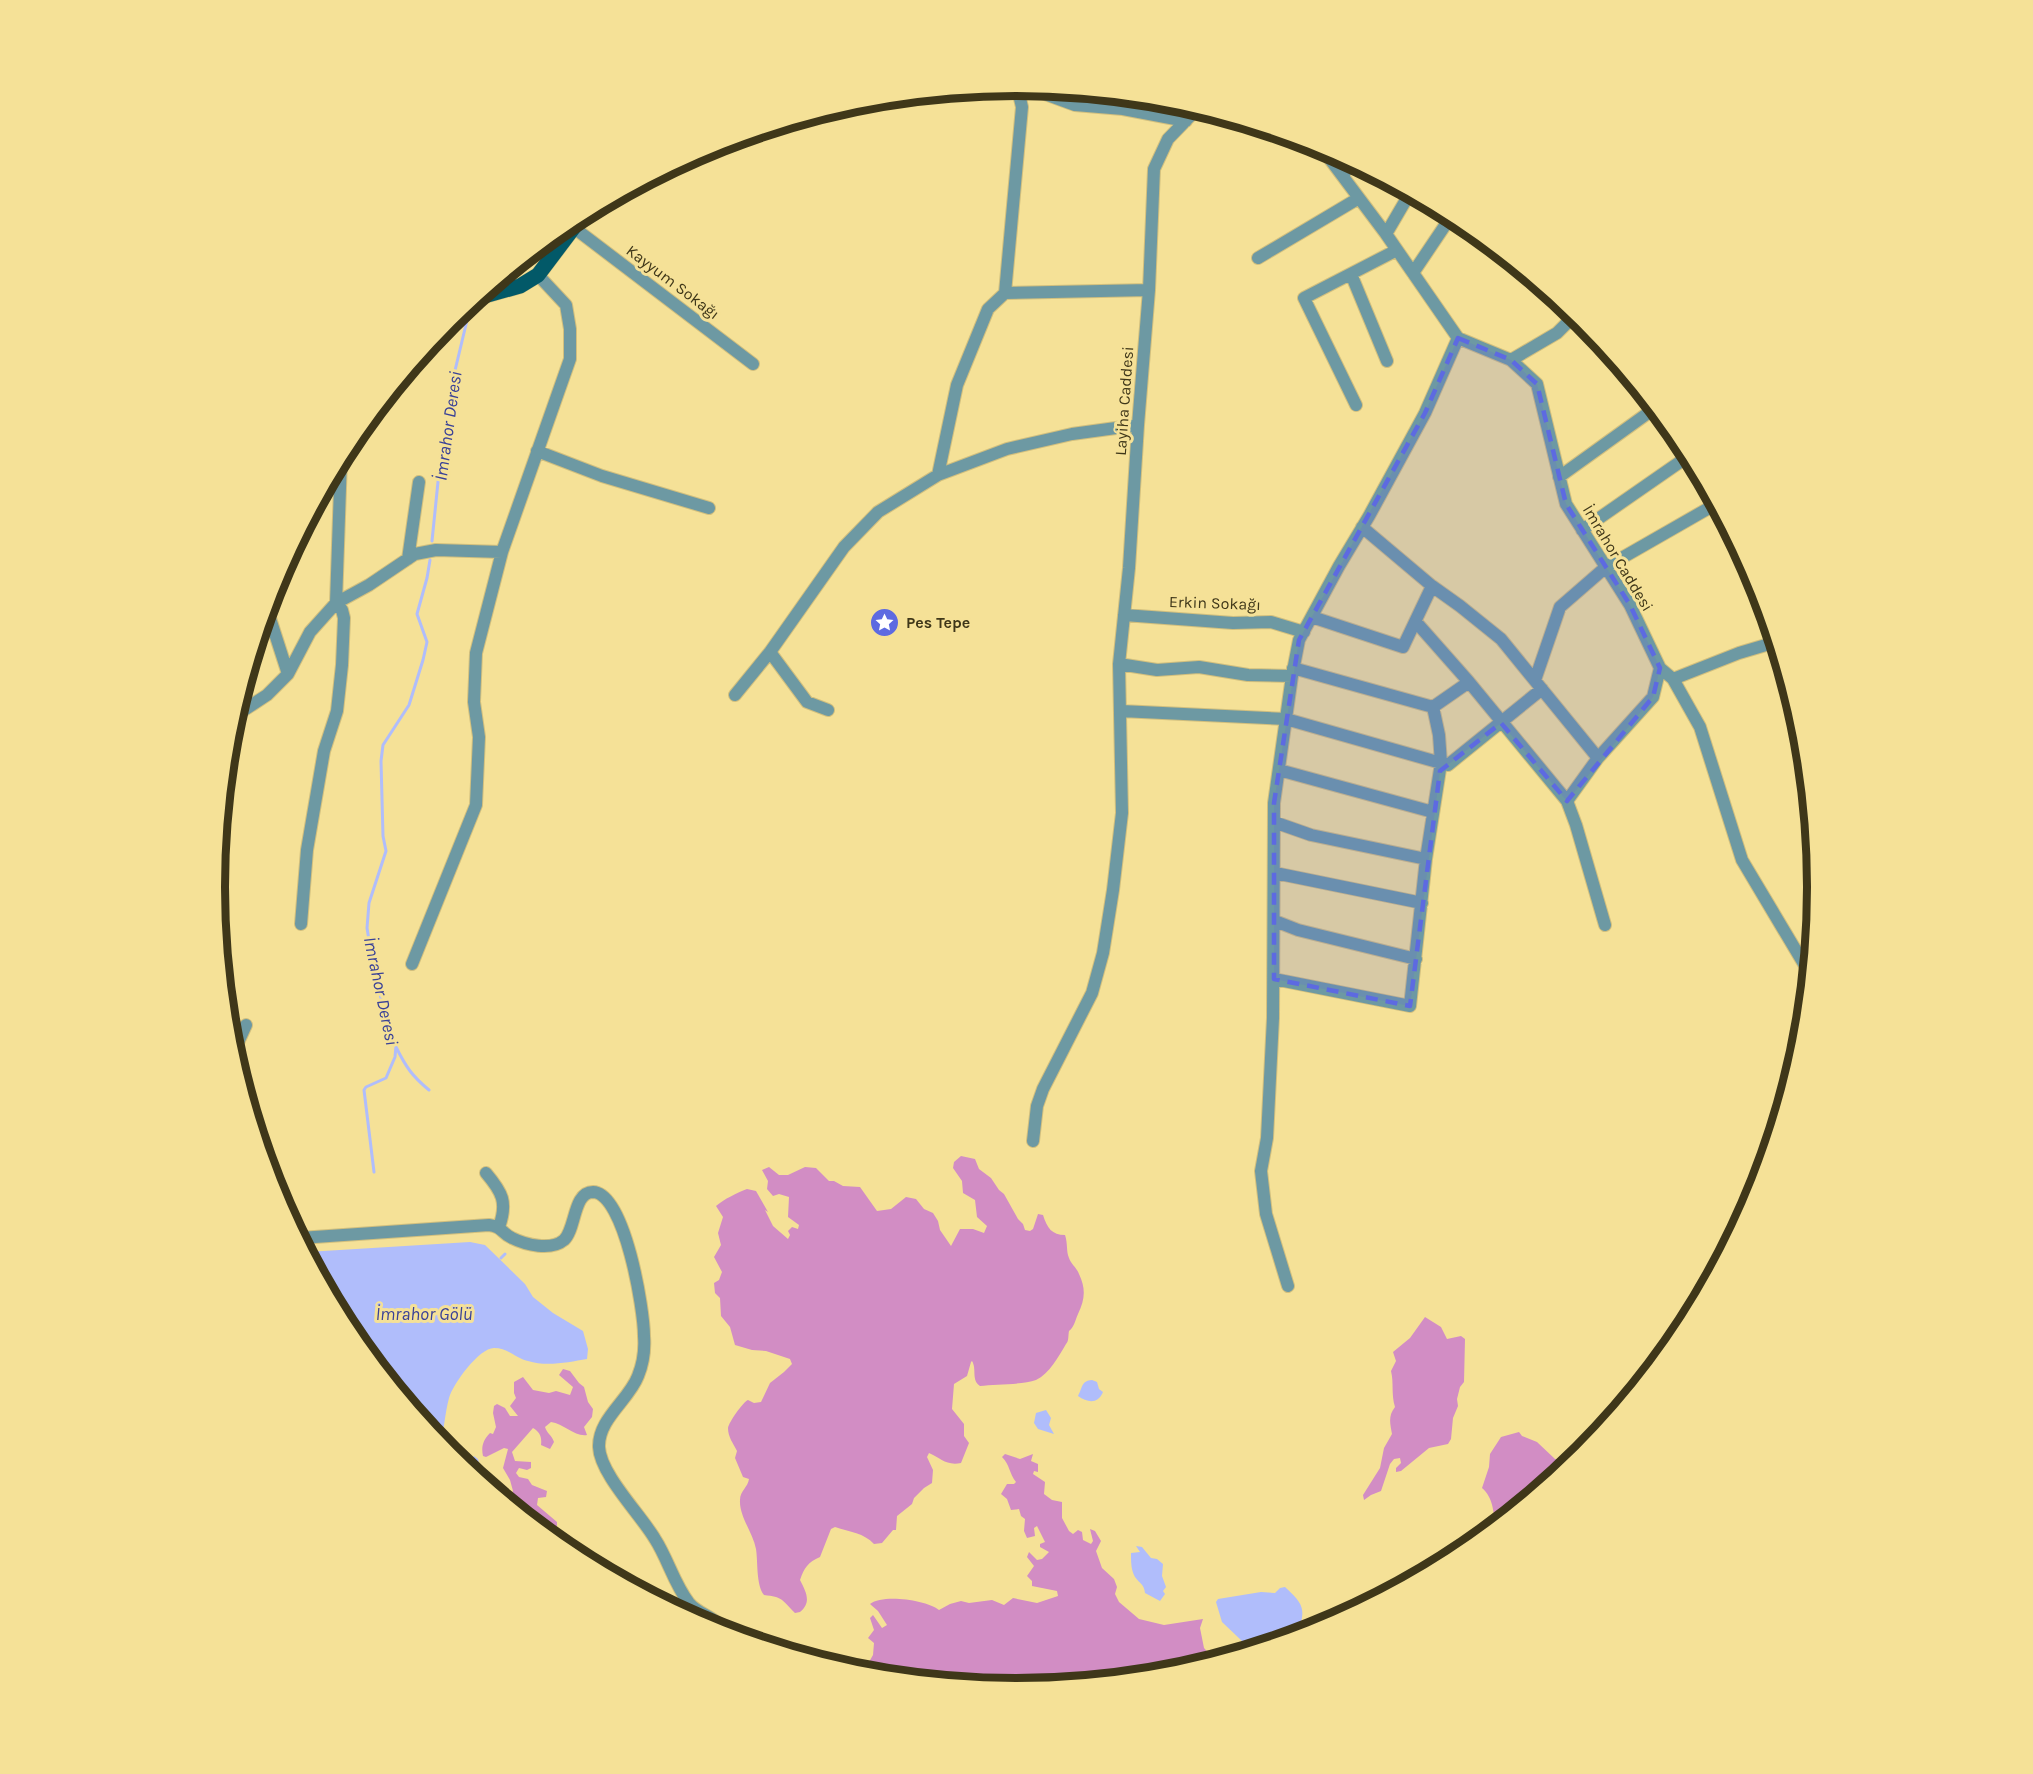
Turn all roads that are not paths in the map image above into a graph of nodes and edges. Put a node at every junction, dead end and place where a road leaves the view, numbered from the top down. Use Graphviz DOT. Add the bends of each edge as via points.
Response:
graph roads {
  1 [pos="1019,96"];
  2 [pos="1054,97"];
  3 [pos="1191,116"];
  4 [pos="1186,121"];
  5 [pos="1333,162"];
  6 [pos="1347,169"];
  7 [pos="1343,176"];
  8 [pos="1359,198"];
  9 [pos="1406,199"];
  10 [pos="1447,223"];
  11 [pos="576,230"];
  12 [pos="1386,234"];
  13 [pos="566,237"];
  14 [pos="1397,250"];
  15 [pos="1258,258"];
  16 [pos="1351,273"];
  17 [pos="1413,273"];
  18 [pos="538,275"];
  19 [pos="1149,290"];
  20 [pos="494,293"];
  21 [pos="1005,293"];
  22 [pos="1569,321"];
  23 [pos="1458,338"];
  24 [pos="1511,360"];
  25 [pos="1387,361"];
  26 [pos="753,364"];
  27 [pos="1356,405"];
  28 [pos="1649,412"];
  29 [pos="1138,425"];
  30 [pos="537,451"];
  31 [pos="1682,461"];
  32 [pos="938,475"];
  33 [pos="340,477"];
  34 [pos="1559,477"];
  35 [pos="419,482"];
  36 [pos="1710,507"];
  37 [pos="709,508"];
  38 [pos="1362,527"];
  39 [pos="1582,530"];
  40 [pos="502,552"];
  41 [pos="408,559"];
  42 [pos="1606,567"];
  43 [pos="1432,586"];
  44 [pos="336,603"];
  45 [pos="1124,615"];
  46 [pos="1312,617"];
  47 [pos="271,622"];
  48 [pos="1416,622"];
  49 [pos="1304,632"];
  50 [pos="1769,644"];
  51 [pos="770,652"];
  52 [pos="1119,664"];
  53 [pos="1660,668"];
  54 [pos="1292,672"];
  55 [pos="288,674"];
  56 [pos="1672,679"];
  57 [pos="1469,682"];
  58 [pos="1539,685"];
  59 [pos="735,695"];
  60 [pos="1433,707"];
  61 [pos="246,709"];
  62 [pos="828,710"];
  63 [pos="1120,711"];
  64 [pos="1286,719"];
  65 [pos="1501,723"];
  66 [pos="1598,758"];
  67 [pos="1441,764"];
  68 [pos="1279,770"];
  69 [pos="1567,801"];
  70 [pos="1434,812"];
  71 [pos="1274,822"];
  72 [pos="1426,860"];
  73 [pos="1275,873"];
  74 [pos="1422,903"];
  75 [pos="1275,921"];
  76 [pos="301,924"];
  77 [pos="1605,925"];
  78 [pos="1416,959"];
  79 [pos="1804,961"];
  80 [pos="412,964"];
  81 [pos="1274,979"];
  82 [pos="246,1025"];
  83 [pos="240,1037"];
  84 [pos="1033,1141"];
  85 [pos="486,1173"];
  86 [pos="499,1227"];
  87 [pos="307,1237"];
  88 [pos="1288,1286"];
  89 [pos="694,1609"];
  1 -- 21 [label="street" via="1022,107"];
  2 -- 4 [label="street" via="1075,105"];
  3 -- 4 [label="street, Layiha Caddesi"];
  4 -- 19 [label="street, Layiha Caddesi" via="1168,139 1154,169"];
  5 -- 7 [label="street"];
  6 -- 7 [label="street"];
  7 -- 8 [label="street"];
  8 -- 12 [label="street"];
  8 -- 15 [label="street"];
  9 -- 12 [label="street"];
  10 -- 17 [label="street"];
  11 -- 26 [label="street, Kayyum Sokağı"];
  12 -- 14 [label="street"];
  13 -- 18 [label="main road"];
  14 -- 16 [label="street"];
  14 -- 17 [label="street"];
  16 -- 25 [label="street"];
  16 -- 27 [label="street" via="1304,298"];
  17 -- 23 [label="street"];
  18 -- 20 [label="main road" via="520,286"];
  18 -- 30 [label="street" via="566,305 570,358"];
  19 -- 21 [label="street"];
  19 -- 29 [label="street, Layiha Caddesi"];
  21 -- 32 [label="street" via="988,309 957,385"];
  22 -- 24 [label="street" via="1557,333"];
  23 -- 24 [label="street, İmrahor Caddesi"];
  23 -- 38 [label="street" via="1425,413"];
  24 -- 34 [label="street, İmrahor Caddesi" via="1537,384"];
  28 -- 34 [label="street"];
  29 -- 32 [label="street" via="1072,434 1007,449"];
  29 -- 45 [label="street, Layiha Caddesi"];
  30 -- 37 [label="street" via="602,476"];
  30 -- 40 [label="street"];
  31 -- 39 [label="street"];
  32 -- 51 [label="street" via="878,512 844,547"];
  33 -- 44 [label="street"];
  34 -- 39 [label="street, İmrahor Caddesi" via="1566,504"];
  35 -- 41 [label="street"];
  36 -- 42 [label="street"];
  38 -- 43 [label="street"];
  38 -- 46 [label="street"];
  39 -- 42 [label="street, İmrahor Caddesi"];
  40 -- 41 [label="street" via="436,550"];
  40 -- 80 [label="street" via="476,653 476,805"];
  41 -- 44 [label="street"];
  42 -- 53 [label="street, İmrahor Caddesi" via="1630,605"];
  42 -- 58 [label="street" via="1560,607"];
  43 -- 48 [label="street"];
  43 -- 58 [label="street" via="1501,639"];
  44 -- 55 [label="street" via="310,632"];
  44 -- 76 [label="street" via="344,618 337,711 324,751 307,850"];
  45 -- 49 [label="street, Erkin Sokağı" via="1271,622"];
  45 -- 52 [label="street, Layiha Caddesi"];
  46 -- 48 [label="street" via="1403,647"];
  46 -- 49 [label="street"];
  47 -- 55 [label="street"];
  48 -- 57 [label="street"];
  49 -- 54 [label="street"];
  50 -- 56 [label="street"];
  51 -- 59 [label="street"];
  51 -- 62 [label="street" via="807,702"];
  52 -- 54 [label="street" via="1157,670 1199,666 1248,675"];
  52 -- 63 [label="street, Layiha Caddesi"];
  53 -- 56 [label="street, İmrahor Caddesi"];
  53 -- 66 [label="street" via="1653,696"];
  54 -- 60 [label="street"];
  54 -- 64 [label="street"];
  55 -- 61 [label="street"];
  56 -- 79 [label="street, İmrahor Caddesi" via="1700,727 1742,860"];
  57 -- 60 [label="street"];
  57 -- 65 [label="street"];
  58 -- 65 [label="street"];
  58 -- 66 [label="street"];
  60 -- 67 [label="street"];
  63 -- 64 [label="street"];
  63 -- 84 [label="street, Layiha Caddesi" via="1122,813 1103,953 1092,993 1043,1089"];
  64 -- 67 [label="street"];
  64 -- 68 [label="street"];
  65 -- 67 [label="street" via="1448,765"];
  65 -- 69 [label="street"];
  66 -- 69 [label="street"];
  67 -- 70 [label="street"];
  68 -- 70 [label="street"];
  68 -- 71 [label="street"];
  69 -- 77 [label="street"];
  70 -- 72 [label="street"];
  71 -- 72 [label="street" via="1311,835"];
  71 -- 73 [label="street"];
  72 -- 74 [label="street"];
  73 -- 74 [label="street"];
  73 -- 75 [label="street"];
  74 -- 78 [label="street"];
  75 -- 78 [label="street"];
  75 -- 81 [label="street"];
  78 -- 81 [label="street" via="1410,1006"];
  81 -- 88 [label="street" via="1267,1138 1261,1179 1266,1214"];
  82 -- 83 [label="street"];
  85 -- 86 [label="street" via="504,1201"];
  86 -- 87 [label="street" via="478,1225"];
  86 -- 89 [label="street" via="512,1239 551,1246 568,1236 580,1200 590,1192 601,1195 615,1213 638,1284 643,1359 638,1376 609,1419 599,1447 603,1464 656,1540 683,1596"];
}
